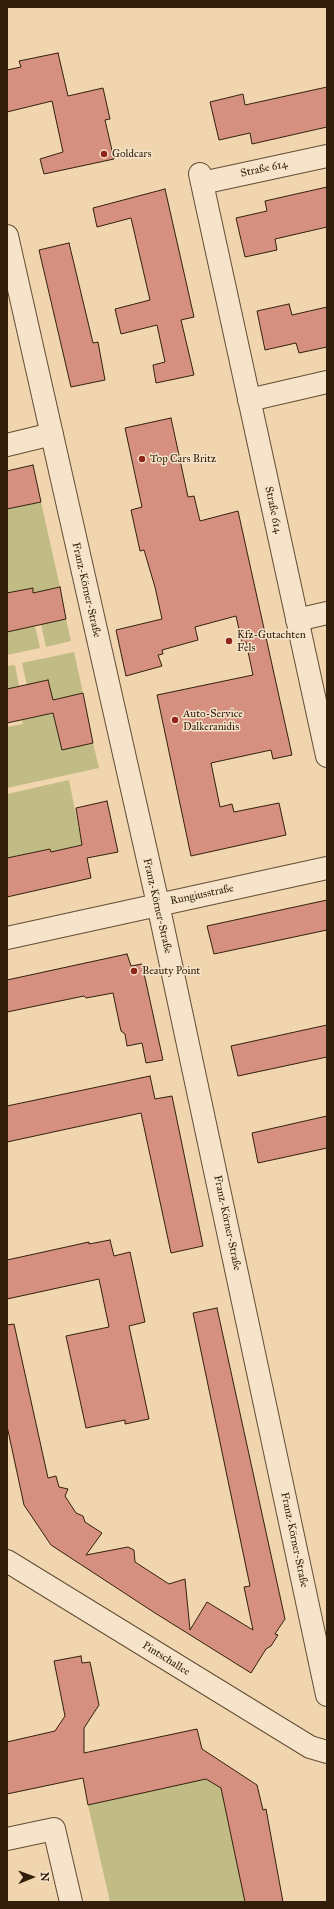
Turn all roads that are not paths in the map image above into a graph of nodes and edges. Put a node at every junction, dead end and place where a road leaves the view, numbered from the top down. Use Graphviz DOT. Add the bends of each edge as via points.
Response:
graph roads {
  1 [pos="327,156"];
  2 [pos="7,236"];
  3 [pos="327,382"];
  4 [pos="249,400"];
  5 [pos="52,434"];
  6 [pos="7,444"];
  7 [pos="327,613"];
  8 [pos="297,620"];
  9 [pos="327,756"];
  10 [pos="327,868"];
  11 [pos="158,904"];
  12 [pos="7,938"];
  13 [pos="7,1561"];
  14 [pos="327,1695"];
  15 [pos="327,1752"];
  16 [pos="7,1839"];
  17 [pos="71,1902"];
  1 -- 4 [label="street, Straße 614" via="201,178"];
  2 -- 5 [label="street, Franz-Körner-Straße"];
  3 -- 4 [label="street"];
  4 -- 8 [label="street, Straße 614"];
  5 -- 6 [label="street"];
  5 -- 11 [label="street, Franz-Körner-Straße"];
  7 -- 8 [label="street"];
  8 -- 9 [label="street, Straße 614"];
  10 -- 11 [label="street, Rungiusstraße"];
  11 -- 12 [label="street, Rungiusstraße"];
  11 -- 14 [label="street, Franz-Körner-Straße"];
  13 -- 15 [label="street, Pintschallee" via="310,1747"];
  16 -- 17 [label="street" via="54,1829"];
}
